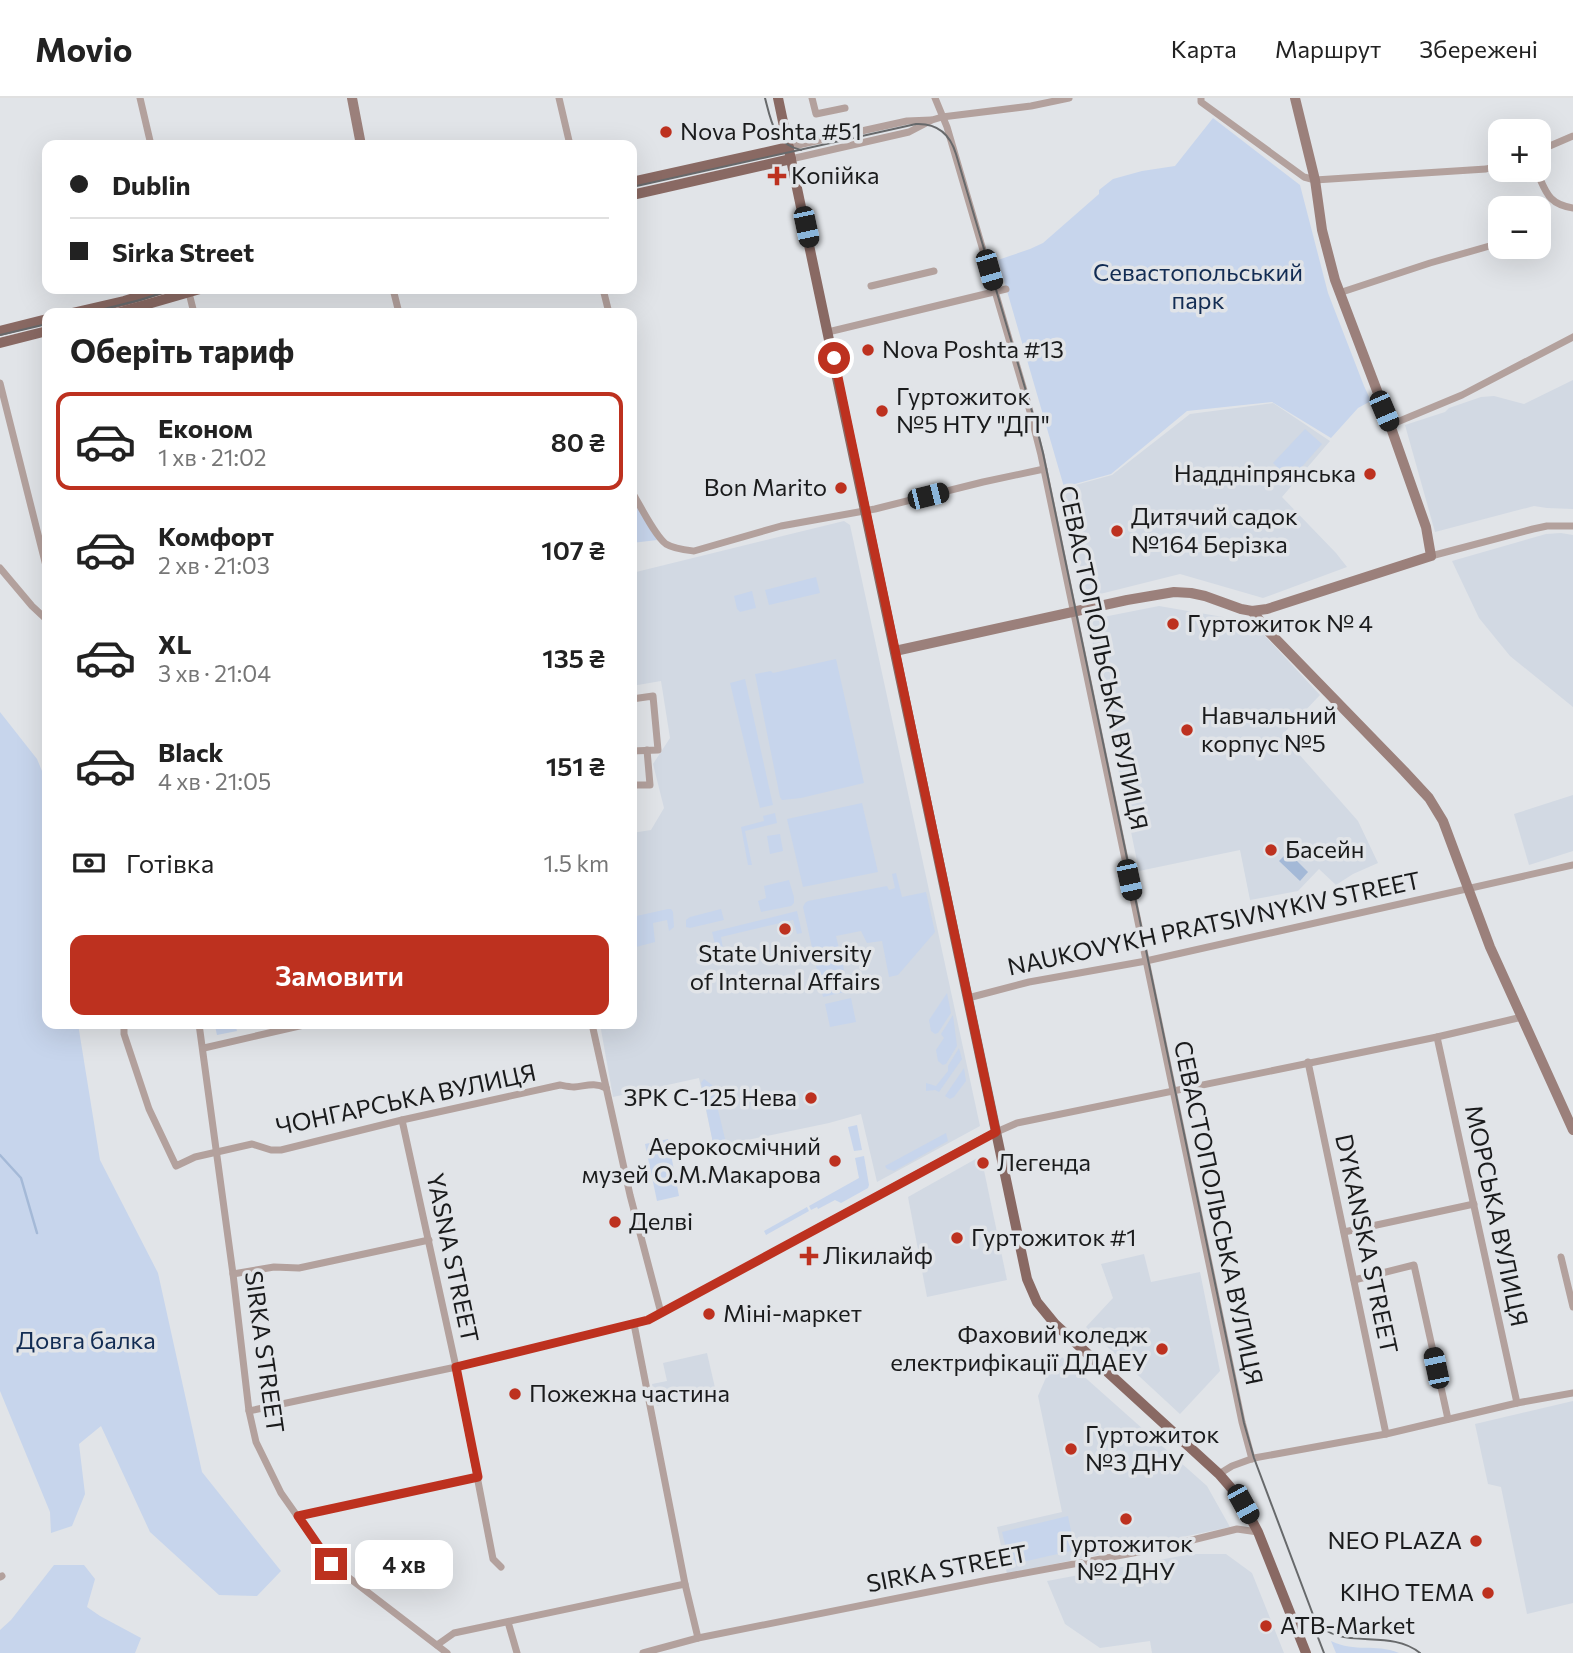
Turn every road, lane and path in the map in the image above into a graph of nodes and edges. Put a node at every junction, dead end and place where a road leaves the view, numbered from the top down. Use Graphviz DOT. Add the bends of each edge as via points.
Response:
graph roads {
  1 [pos="140,98"];
  2 [pos="352,98"];
  3 [pos="559,98"];
  4 [pos="778,98"];
  5 [pos="812,98"];
  6 [pos="935,98"];
  7 [pos="1069,98"];
  8 [pos="1295,98"];
  9 [pos="1199,99"];
  10 [pos="1048,100"];
  11 [pos="845,108"];
  12 [pos="942,117"];
  13 [pos="1573,136"];
  14 [pos="150,140"];
  15 [pos="360,140"];
  16 [pos="568,140"];
  17 [pos="1551,145"];
  18 [pos="790,153"];
  19 [pos="1488,168"];
  20 [pos="1315,180"];
  21 [pos="637,181"];
  22 [pos="1542,182"];
  23 [pos="637,194"];
  24 [pos="1573,210"];
  25 [pos="1488,246"];
  26 [pos="934,271"];
  27 [pos="871,286"];
  28 [pos="1006,289"];
  29 [pos="995,291"];
  30 [pos="1339,293"];
  31 [pos="147,294"];
  32 [pos="179,294"];
  33 [pos="94,308"];
  34 [pos="133,308"];
  35 [pos="42,320"];
  36 [pos="0,331"];
  37 [pos="42,332"];
  38 [pos="828,332"];
  39 [pos="1573,337"];
  40 [pos="0,343"];
  41 [pos="0,383"];
  42 [pos="1390,425"];
  43 [pos="1044,469"];
  44 [pos="637,500"];
  45 [pos="865,510"];
  46 [pos="1573,526"];
  47 [pos="42,549"];
  48 [pos="1431,556"];
  49 [pos="0,568"];
  50 [pos="1252,611"];
  51 [pos="1074,613"];
  52 [pos="42,615"];
  53 [pos="895,651"];
  54 [pos="637,698"];
  55 [pos="647,750"];
  56 [pos="637,751"];
  57 [pos="637,785"];
  58 [pos="1573,865"];
  59 [pos="1469,889"];
  60 [pos="1146,961"];
  61 [pos="968,998"];
  62 [pos="1522,1017"];
  63 [pos="124,1029"];
  64 [pos="201,1029"];
  65 [pos="286,1029"];
  66 [pos="593,1029"];
  67 [pos="1437,1037"];
  68 [pos="204,1048"];
  69 [pos="1308,1062"];
  70 [pos="606,1088"];
  71 [pos="1173,1091"];
  72 [pos="402,1120"];
  73 [pos="1573,1130"];
  74 [pos="996,1132"];
  75 [pos="217,1153"];
  76 [pos="1474,1204"];
  77 [pos="1344,1232"];
  78 [pos="429,1240"];
  79 [pos="1561,1257"];
  80 [pos="233,1274"];
  81 [pos="1354,1280"];
  82 [pos="1573,1307"];
  83 [pos="661,1314"];
  84 [pos="634,1324"];
  85 [pos="456,1367"];
  86 [pos="1573,1393"];
  87 [pos="1517,1403"];
  88 [pos="249,1411"];
  89 [pos="1448,1419"];
  90 [pos="1386,1433"];
  91 [pos="1252,1459"];
  92 [pos="1219,1474"];
  93 [pos="478,1477"];
  94 [pos="298,1516"];
  95 [pos="1258,1532"];
  96 [pos="501,1567"];
  97 [pos="685,1584"];
  98 [pos="508,1622"];
  99 [pos="698,1638"];
  100 [pos="437,1645"];
  101 [pos="447,1653"];
  102 [pos="517,1653"];
  103 [pos="643,1653"];
  104 [pos="1306,1653"];
  1 -- 14 [label="street"];
  2 -- 15 [label="main road"];
  3 -- 16 [label="street"];
  4 -- 18 [label="main road"];
  5 -- 11 [label="street" via="816,114"];
  6 -- 12 [label="street, СЕВАСТОПОЛЬСЬКА ВУЛИЦЯ"];
  7 -- 10 [label="street"];
  8 -- 20 [label="main road"];
  9 -- 20 [label="street" via="1304,177"];
  10 -- 12 [label="street"];
  12 -- 18 [label="street" via="909,132"];
  12 -- 29 [label="street, СЕВАСТОПОЛЬСЬКА ВУЛИЦЯ"];
  13 -- 17 [label="street"];
  18 -- 21 [label="main road"];
  18 -- 23 [label="main road"];
  18 -- 38 [label="main road"];
  19 -- 20 [label="street"];
  20 -- 30 [label="main road" via="1322,230"];
  22 -- 24 [label="street" via="1558,205"];
  25 -- 30 [label="street"];
  26 -- 27 [label="street"];
  28 -- 29 [label="street"];
  29 -- 38 [label="street"];
  29 -- 43 [label="street, СЕВАСТОПОЛЬСЬКА ВУЛИЦЯ"];
  30 -- 42 [label="main road"];
  31 -- 33 [label="main road"];
  32 -- 34 [label="main road"];
  35 -- 36 [label="main road"];
  37 -- 40 [label="main road"];
  38 -- 45 [label="main road"];
  39 -- 42 [label="street" via="1462,395"];
  41 -- 47 [label="street"];
  42 -- 48 [label="main road" via="1426,527"];
  43 -- 45 [label="street"];
  43 -- 51 [label="street, СЕВАСТОПОЛЬСЬКА ВУЛИЦЯ"];
  44 -- 45 [label="street" via="667,544 694,551 780,526"];
  45 -- 53 [label="main road"];
  46 -- 48 [label="street" via="1547,526"];
  48 -- 50 [label="main road"];
  49 -- 52 [label="street"];
  50 -- 51 [label="main road" via="1174,592"];
  50 -- 59 [label="main road" via="1429,798 1443,821"];
  51 -- 53 [label="main road"];
  51 -- 60 [label="street, СЕВАСТОПОЛЬСЬКА ВУЛИЦЯ"];
  53 -- 61 [label="main road"];
  54 -- 55 [label="street" via="653,696 658,750"];
  55 -- 56 [label="street"];
  55 -- 57 [label="street" via="650,785"];
  58 -- 59 [label="street, NAUKOVYKH PRATSIVNYKIV STREET"];
  59 -- 60 [label="street, NAUKOVYKH PRATSIVNYKIV STREET"];
  59 -- 62 [label="main road"];
  60 -- 61 [label="street, NAUKOVYKH PRATSIVNYKIV STREET"];
  60 -- 71 [label="street, СЕВАСТОПОЛЬСЬКА ВУЛИЦЯ"];
  61 -- 74 [label="main road"];
  62 -- 67 [label="street"];
  62 -- 73 [label="main road"];
  63 -- 75 [label="street, ЧОНГАРСЬКА ВУЛИЦЯ" via="149,1109 176,1166"];
  64 -- 68 [label="street, SIRKA STREET"];
  65 -- 68 [label="street"];
  66 -- 70 [label="street"];
  67 -- 69 [label="street"];
  67 -- 76 [label="street, МОРСЬКА ВУЛИЦЯ"];
  68 -- 75 [label="street, SIRKA STREET"];
  69 -- 71 [label="street"];
  69 -- 77 [label="street, DYKANSKA STREET"];
  70 -- 72 [label="street, ЧОНГАРСЬКА ВУЛИЦЯ" via="560,1085"];
  70 -- 83 [label="street"];
  71 -- 74 [label="street"];
  71 -- 91 [label="street, СЕВАСТОПОЛЬСЬКА ВУЛИЦЯ"];
  72 -- 75 [label="street, ЧОНГАРСЬКА ВУЛИЦЯ" via="281,1150 252,1144"];
  72 -- 78 [label="street, YASNA STREET"];
  74 -- 83 [label="street"];
  74 -- 92 [label="main road" via="1027,1279 1040,1307"];
  75 -- 80 [label="street, SIRKA STREET"];
  76 -- 77 [label="street"];
  76 -- 87 [label="street, МОРСЬКА ВУЛИЦЯ"];
  77 -- 81 [label="street, DYKANSKA STREET"];
  78 -- 80 [label="street" via="299,1268"];
  78 -- 85 [label="street, YASNA STREET"];
  79 -- 82 [label="street"];
  80 -- 88 [label="street, SIRKA STREET"];
  81 -- 89 [label="street" via="1414,1265"];
  81 -- 90 [label="street, DYKANSKA STREET"];
  83 -- 84 [label="street"];
  84 -- 85 [label="street"];
  84 -- 97 [label="street"];
  85 -- 88 [label="street"];
  85 -- 93 [label="street, YASNA STREET"];
  86 -- 87 [label="street"];
  87 -- 89 [label="street"];
  88 -- 94 [label="street, SIRKA STREET" via="256,1443"];
  89 -- 90 [label="street"];
  90 -- 91 [label="street"];
  91 -- 92 [label="street"];
  92 -- 95 [label="main road"];
  93 -- 94 [label="street"];
  93 -- 96 [label="street, YASNA STREET" via="493,1559"];
  94 -- 100 [label="street, SIRKA STREET" via="331,1564"];
  95 -- 99 [label="street, SIRKA STREET" via="1237,1528 1160,1548"];
  95 -- 104 [label="main road"];
  97 -- 98 [label="street"];
  97 -- 99 [label="street"];
  98 -- 100 [label="street" via="454,1633"];
  98 -- 102 [label="street"];
  99 -- 103 [label="street, SIRKA STREET"];
  100 -- 101 [label="street, SIRKA STREET"];
}
